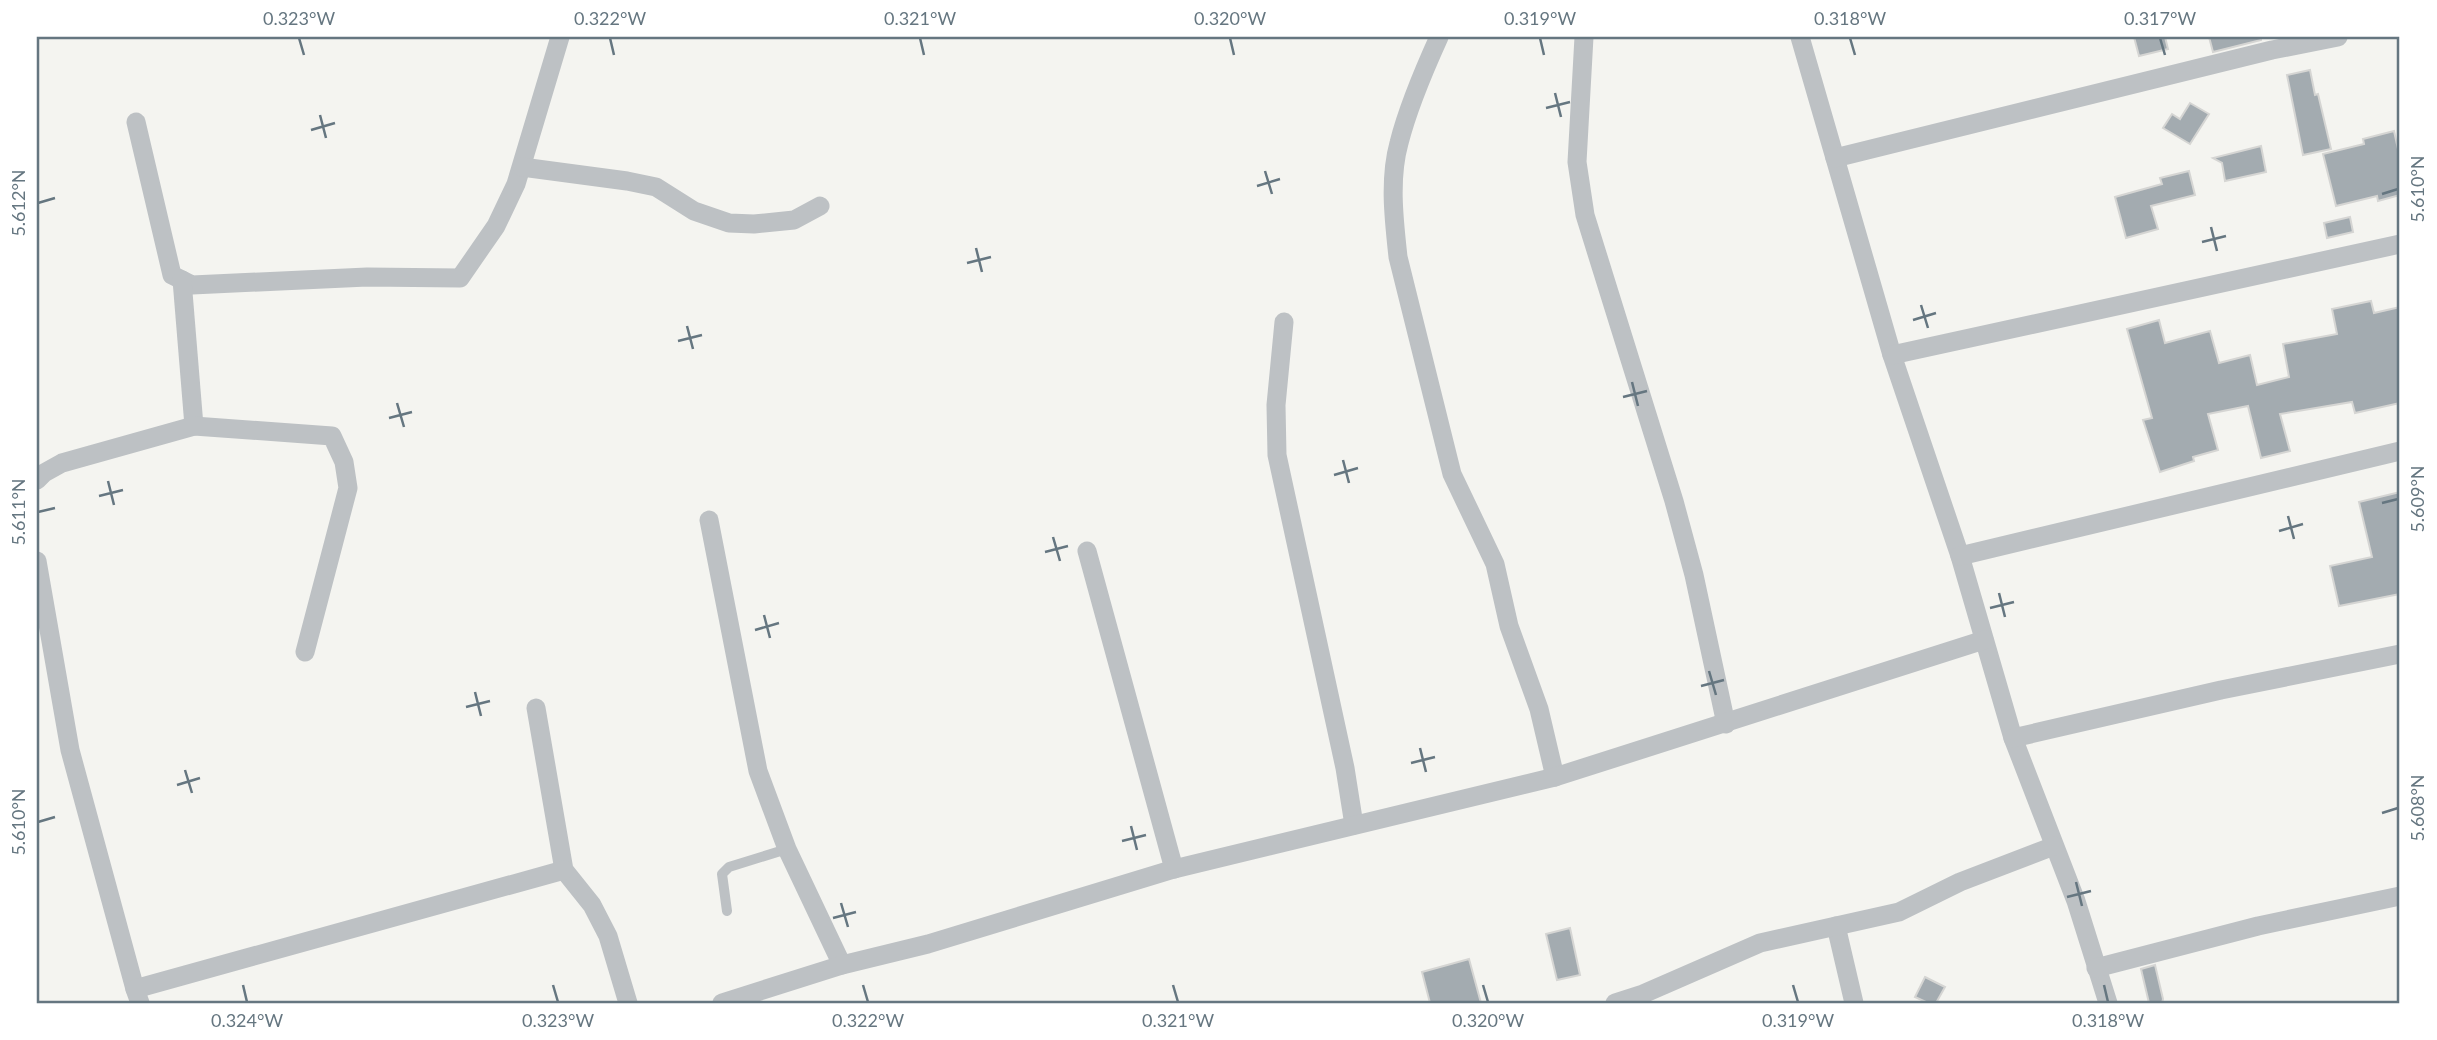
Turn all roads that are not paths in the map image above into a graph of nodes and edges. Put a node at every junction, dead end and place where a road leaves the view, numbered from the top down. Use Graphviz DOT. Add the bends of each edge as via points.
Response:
graph roads {
  1 [pos="560,37"];
  2 [pos="1439,37"];
  3 [pos="1584,37"];
  4 [pos="1800,37"];
  5 [pos="2338,37"];
  6 [pos="136,122"];
  7 [pos="1835,158"];
  8 [pos="523,167"];
  9 [pos="820,206"];
  10 [pos="2400,244"];
  11 [pos="182,280"];
  12 [pos="1284,322"];
  13 [pos="1892,355"];
  14 [pos="194,426"];
  15 [pos="2400,452"];
  16 [pos="37,480"];
  17 [pos="709,520"];
  18 [pos="1087,551"];
  19 [pos="1960,556"];
  20 [pos="37,561"];
  21 [pos="1984,640"];
  22 [pos="305,652"];
  23 [pos="2400,654"];
  24 [pos="536,708"];
  25 [pos="1726,724"];
  26 [pos="2013,738"];
  27 [pos="1555,777"];
  28 [pos="1354,825"];
  29 [pos="2054,846"];
  30 [pos="787,849"];
  31 [pos="1174,869"];
  32 [pos="564,870"];
  33 [pos="2400,896"];
  34 [pos="727,911"];
  35 [pos="1836,926"];
  36 [pos="842,964"];
  37 [pos="2096,968"];
  38 [pos="1644,999"];
  39 [pos="136,1000"];
  40 [pos="628,1003"];
  41 [pos="722,1003"];
  42 [pos="1615,1003"];
  43 [pos="1854,1003"];
  44 [pos="2108,1003"];
  1 -- 8 [label="street"];
  2 -- 27 [label="street" via="1398,145 1394,177 1398,257 1452,474 1495,564"];
  3 -- 25 [label="street" via="1577,162 1586,215 1677,513"];
  4 -- 7 [label="street"];
  5 -- 7 [label="street"];
  6 -- 11 [label="street" via="172,275"];
  7 -- 13 [label="street"];
  8 -- 9 [label="street" via="656,187 694,211 729,223 794,220"];
  8 -- 11 [label="street" via="496,226 460,278 192,285"];
  10 -- 13 [label="street"];
  11 -- 14 [label="street"];
  12 -- 28 [label="street" via="1276,405 1277,455"];
  13 -- 19 [label="street"];
  14 -- 16 [label="street" via="62,463"];
  14 -- 22 [label="street" via="332,436 344,462 348,488"];
  15 -- 19 [label="street"];
  17 -- 30 [label="street" via="758,771"];
  18 -- 31 [label="street"];
  19 -- 21 [label="street"];
  20 -- 39 [label="street" via="70,750"];
  21 -- 25 [label="street"];
  21 -- 26 [label="street"];
  23 -- 26 [label="street"];
  24 -- 32 [label="street"];
  25 -- 27 [label="street"];
  26 -- 29 [label="street"];
  27 -- 28 [label="street"];
  28 -- 31 [label="street"];
  29 -- 35 [label="street" via="1960,882 1899,912"];
  29 -- 37 [label="street"];
  30 -- 34 [label="lane" via="729,867 722,874"];
  30 -- 36 [label="street"];
  31 -- 36 [label="street" via="929,944"];
  32 -- 39 [label="street"];
  32 -- 40 [label="street" via="592,905 608,936"];
  33 -- 37 [label="street" via="2258,926"];
  35 -- 38 [label="street" via="1760,943"];
  35 -- 43 [label="street"];
  36 -- 41 [label="street"];
  37 -- 44 [label="street"];
  38 -- 42 [label="street"];
}
